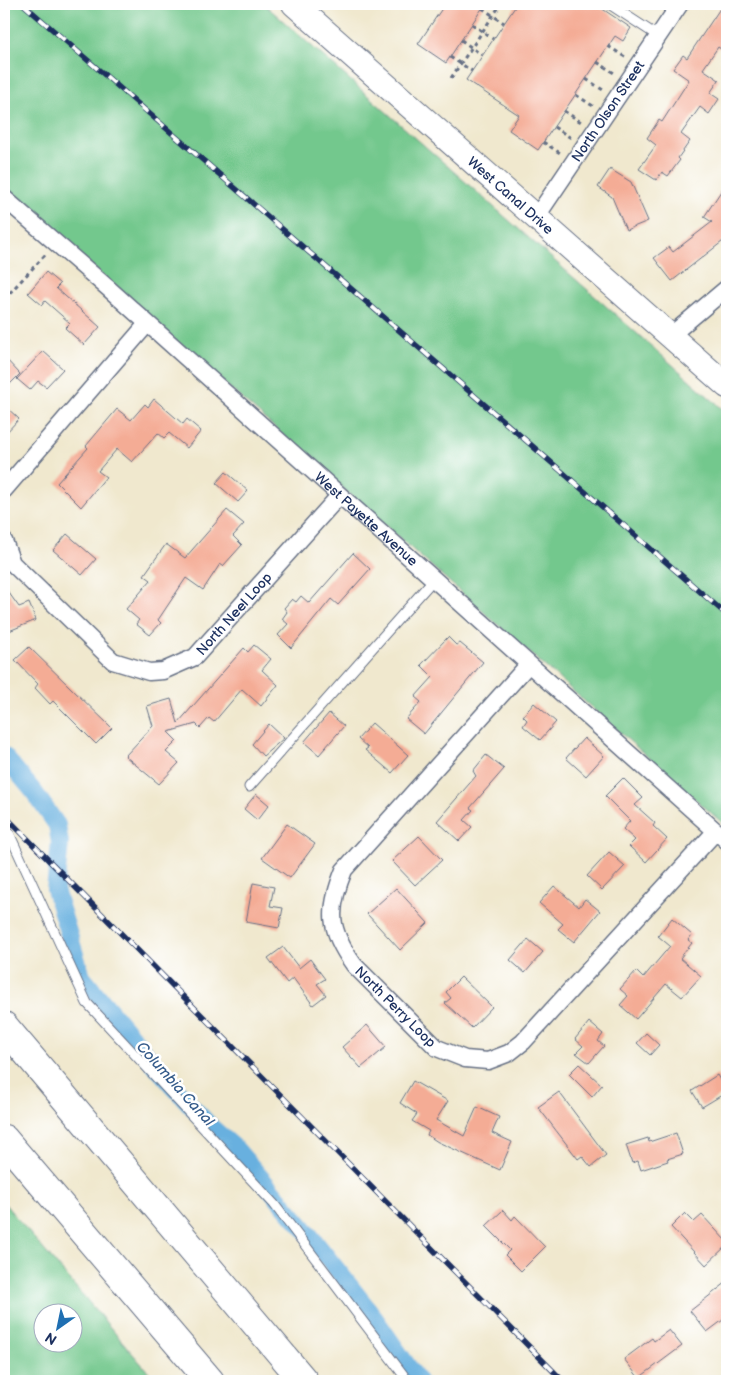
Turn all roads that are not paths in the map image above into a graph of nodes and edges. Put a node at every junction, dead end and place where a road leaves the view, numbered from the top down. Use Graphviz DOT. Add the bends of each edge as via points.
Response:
graph roads {
  1 [pos="609,4"];
  2 [pos="680,4"];
  3 [pos="306,8"];
  4 [pos="658,36"];
  5 [pos="4,198"];
  6 [pos="535,219"];
  7 [pos="727,288"];
  8 [pos="147,324"];
  9 [pos="670,336"];
  10 [pos="727,386"];
  11 [pos="4,490"];
  12 [pos="339,496"];
  13 [pos="4,541"];
  14 [pos="433,580"];
  15 [pos="528,665"];
  16 [pos="249,787"];
  17 [pos="4,828"];
  18 [pos="722,836"];
  19 [pos="4,1026"];
  20 [pos="4,1139"];
  21 [pos="210,1381"];
  22 [pos="304,1381"];
  23 [pos="408,1381"];
  1 -- 4 [label="lane"];
  2 -- 4 [label="street, North Olson Street"];
  3 -- 6 [label="street, West Canal Drive"];
  4 -- 6 [label="street, North Olson Street"];
  5 -- 8 [label="street, West Payette Avenue"];
  6 -- 9 [label="street, West Canal Drive"];
  7 -- 9 [label="street"];
  8 -- 11 [label="street"];
  8 -- 12 [label="street, West Payette Avenue"];
  9 -- 10 [label="street, West Canal Drive"];
  12 -- 13 [label="street, North Neel Loop" via="195,657 150,672 113,661 12,563"];
  12 -- 14 [label="street, West Payette Avenue"];
  14 -- 15 [label="street, West Payette Avenue"];
  14 -- 16 [label="lane"];
  15 -- 18 [label="street, West Payette Avenue"];
  15 -- 18 [label="street, North Perry Loop" via="344,870 332,904 334,925 343,950 437,1048 465,1059 488,1061 508,1053"];
  17 -- 23 [label="lane" via="86,1003 274,1204"];
  19 -- 22 [label="highway"];
  20 -- 21 [label="highway"];
}
